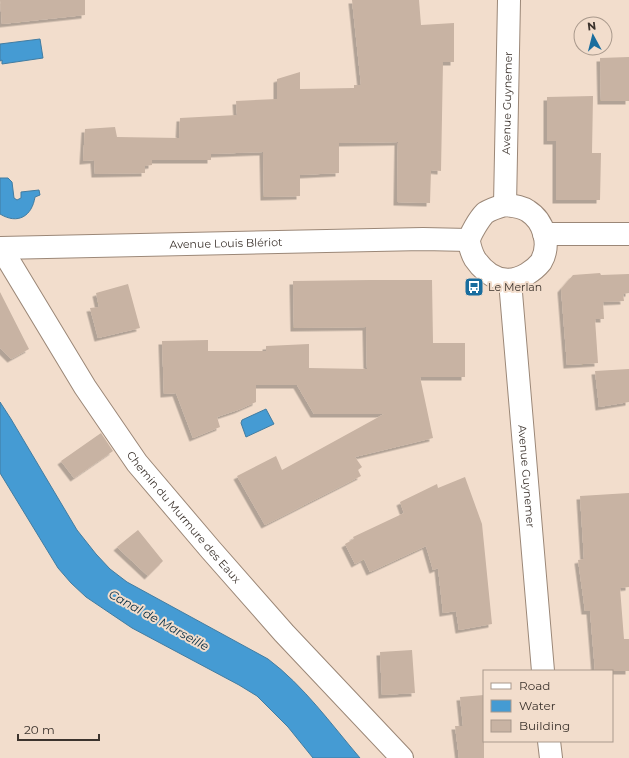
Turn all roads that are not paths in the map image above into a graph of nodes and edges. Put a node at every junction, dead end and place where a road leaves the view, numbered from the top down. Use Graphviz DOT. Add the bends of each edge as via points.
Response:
graph roads {
  1 [pos="509,0"];
  2 [pos="505,205"];
  3 [pos="544,234"];
  4 [pos="629,234"];
  5 [pos="460,240"];
  6 [pos="1,248"];
  7 [pos="510,281"];
  8 [pos="543,670"];
  9 [pos="549,742"];
  10 [pos="402,758"];
  11 [pos="551,758"];
  1 -- 2 [label="street, Avenue Guynemer"];
  2 -- 3 [label="street" via="528,210 543,227"];
  2 -- 5 [label="street" via="486,212"];
  3 -- 4 [label="street"];
  3 -- 7 [label="street" via="545,250 540,262 522,278"];
  5 -- 6 [label="street, Avenue Louis Blériot"];
  5 -- 7 [label="street" via="486,271"];
  6 -- 10 [label="street, Chemin du Murmure des Eaux" via="85,387 137,463 279,627"];
  7 -- 8 [label="street, Avenue Guynemer"];
  9 -- 11 [label="street"];
}
